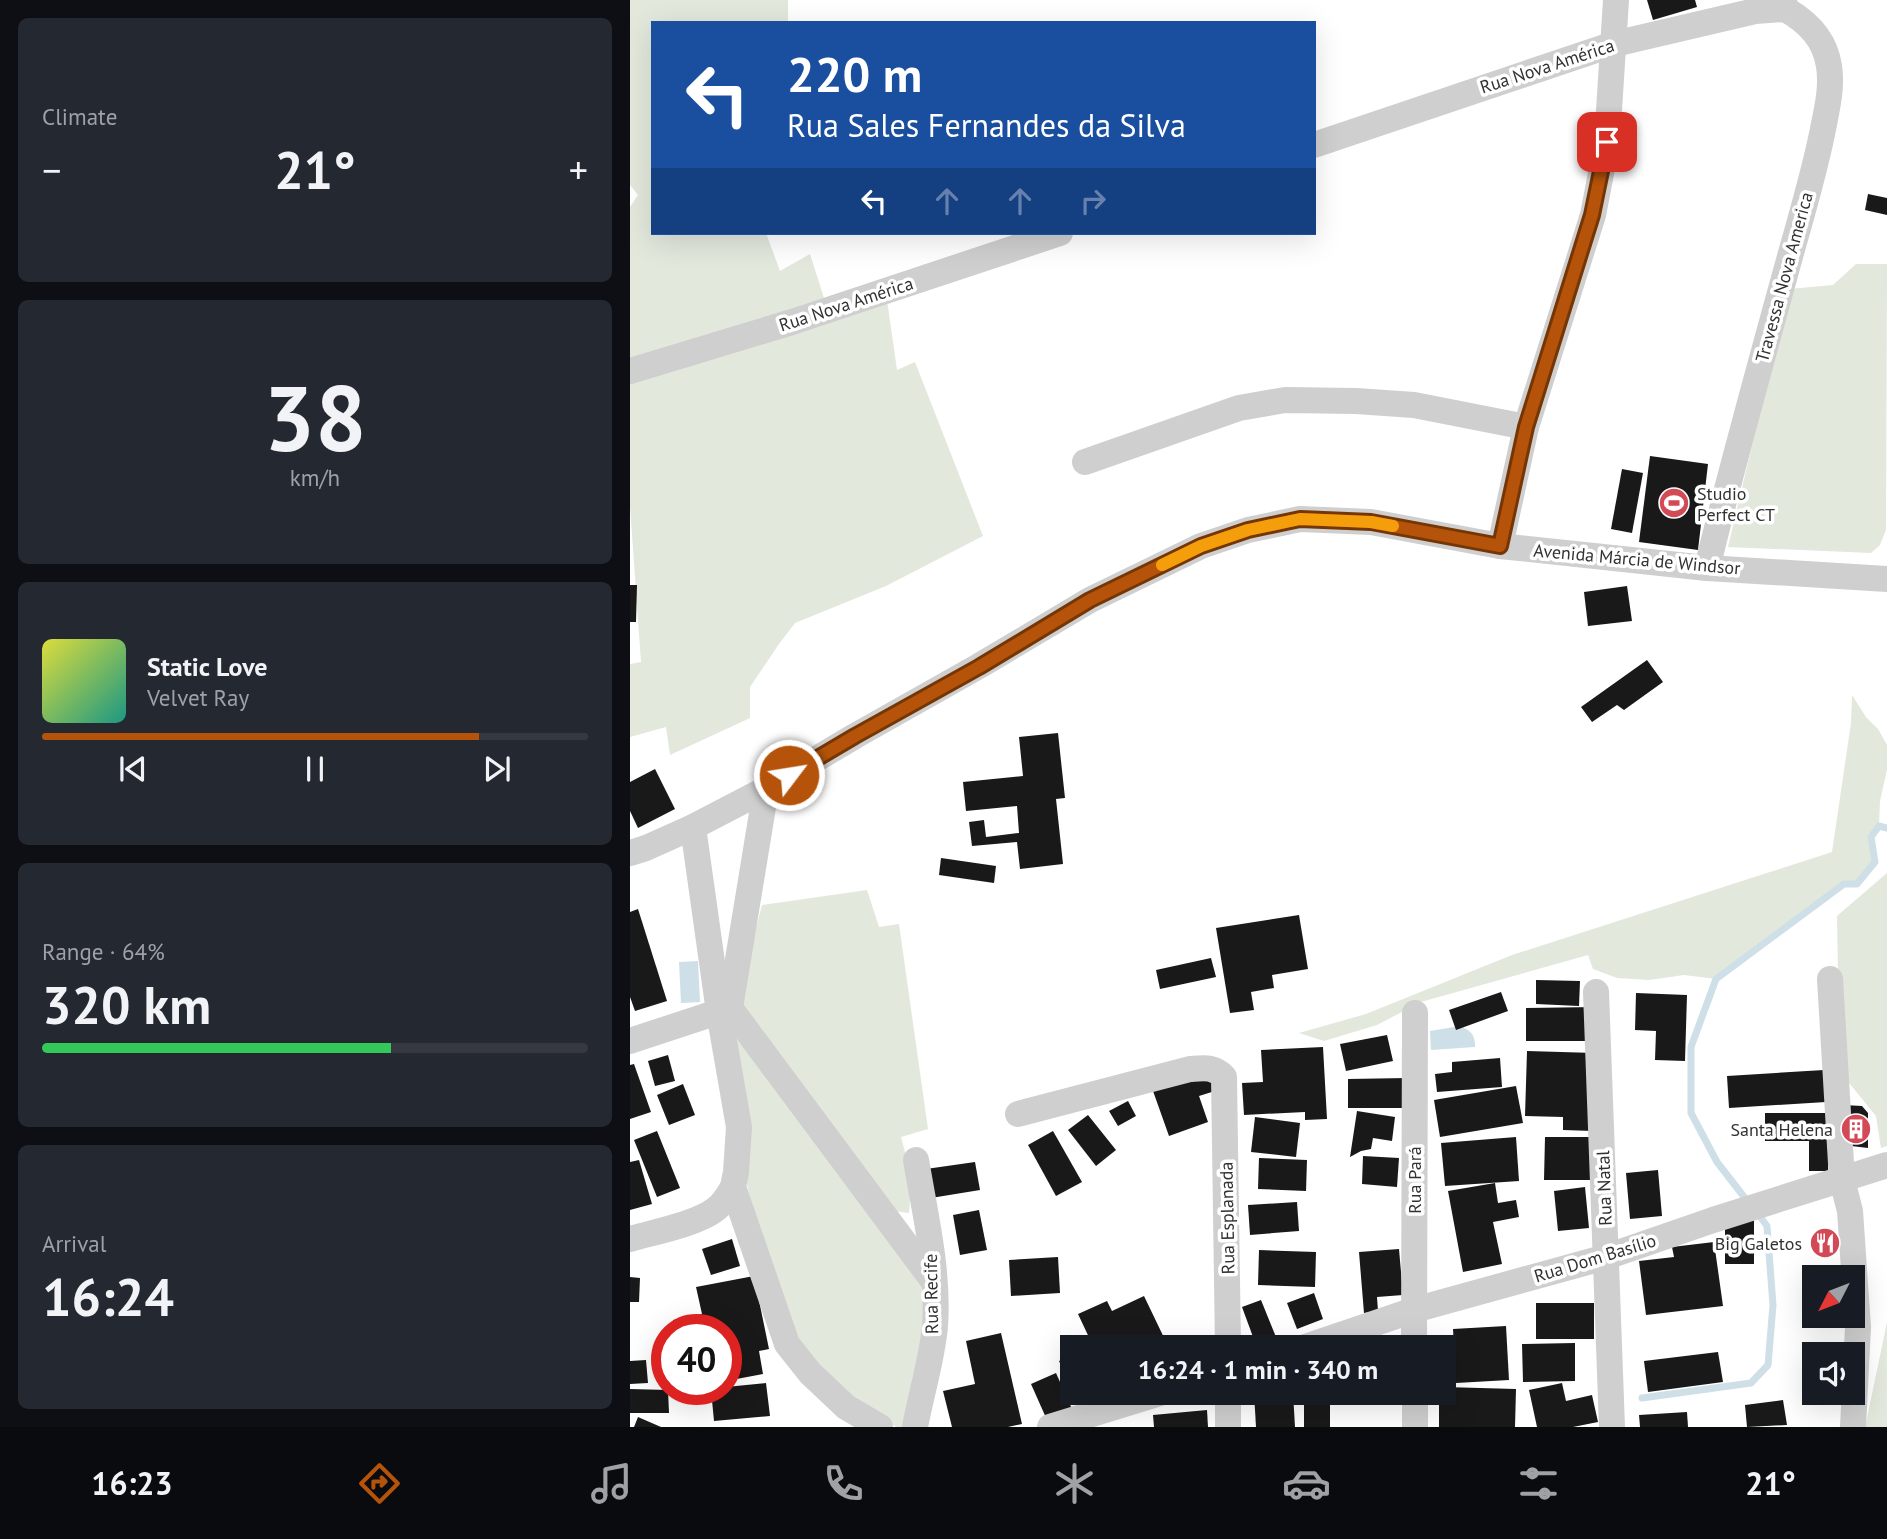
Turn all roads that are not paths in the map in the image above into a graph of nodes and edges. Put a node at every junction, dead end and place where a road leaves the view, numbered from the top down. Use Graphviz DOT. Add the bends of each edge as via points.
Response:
graph roads {
  1 [pos="1616,0"];
  2 [pos="1785,4"];
  3 [pos="1614,44"];
  4 [pos="1316,144"];
  5 [pos="1054,235"];
  6 [pos="630,371"];
  7 [pos="1526,427"];
  8 [pos="1085,462"];
  9 [pos="1500,546"];
  10 [pos="1707,568"];
  11 [pos="1887,579"];
  12 [pos="766,789"];
  13 [pos="692,827"];
  14 [pos="630,853"];
  15 [pos="1830,979"];
  16 [pos="1596,992"];
  17 [pos="724,1010"];
  18 [pos="1415,1013"];
  19 [pos="630,1041"];
  20 [pos="1018,1114"];
  21 [pos="916,1160"];
  22 [pos="1887,1165"];
  23 [pos="1842,1180"];
  24 [pos="733,1186"];
  25 [pos="630,1239"];
  26 [pos="1606,1257"];
  27 [pos="934,1282"];
  28 [pos="1414,1310"];
  29 [pos="1228,1335"];
  30 [pos="1340,1335"];
  31 [pos="1414,1335"];
  32 [pos="1121,1405"];
  33 [pos="1228,1405"];
  34 [pos="1415,1405"];
  35 [pos="880,1427"];
  36 [pos="915,1427"];
  37 [pos="1050,1427"];
  38 [pos="1228,1427"];
  39 [pos="1415,1427"];
  40 [pos="1612,1427"];
  41 [pos="1853,1427"];
  1 -- 3 [label="street"];
  2 -- 3 [label="street, Rua Nova América"];
  2 -- 10 [label="street, Travessa Nova America" via="1822,43 1831,89 1819,150"];
  3 -- 4 [label="street, Rua Nova América"];
  3 -- 7 [label="street" via="1607,142 1592,215"];
  5 -- 6 [label="street, Rua Nova América" via="792,323"];
  7 -- 8 [label="street" via="1414,405 1285,400 1239,408"];
  7 -- 9 [label="street"];
  9 -- 10 [label="street, Avenida Márcia de Windsor"];
  9 -- 12 [label="street, Avenida Márcia de Windsor" via="1371,522 1300,519 1248,530 1201,546 1090,600"];
  10 -- 11 [label="street, Avenida Márcia de Windsor"];
  12 -- 13 [label="street, Avenida Márcia de Windsor"];
  12 -- 17 [label="street"];
  13 -- 14 [label="street, Avenida Márcia de Windsor"];
  13 -- 17 [label="street"];
  15 -- 23 [label="street"];
  16 -- 26 [label="street, Rua Natal"];
  17 -- 19 [label="street"];
  17 -- 24 [label="street" via="739,1127"];
  17 -- 27 [label="street"];
  18 -- 28 [label="street, Rua Pará"];
  20 -- 29 [label="street, Rua Esplanada" via="1190,1069 1208,1068 1224,1077"];
  21 -- 27 [label="street, Rua Recife"];
  22 -- 23 [label="street, Rua Dom Basílio"];
  23 -- 26 [label="street, Rua Dom Basílio"];
  23 -- 41 [label="street" via="1850,1211 1858,1327"];
  24 -- 25 [label="street" via="707,1215"];
  24 -- 35 [label="street" via="787,1344 846,1407"];
  26 -- 28 [label="street, Rua Dom Basílio"];
  26 -- 40 [label="street, Rua Natal"];
  27 -- 36 [label="street, Rua Recife" via="934,1326"];
  28 -- 30 [label="street, Rua Dom Basílio"];
  28 -- 31 [label="street, Rua Pará"];
  32 -- 37 [label="street"];
  33 -- 38 [label="street"];
  34 -- 39 [label="street"];
}
